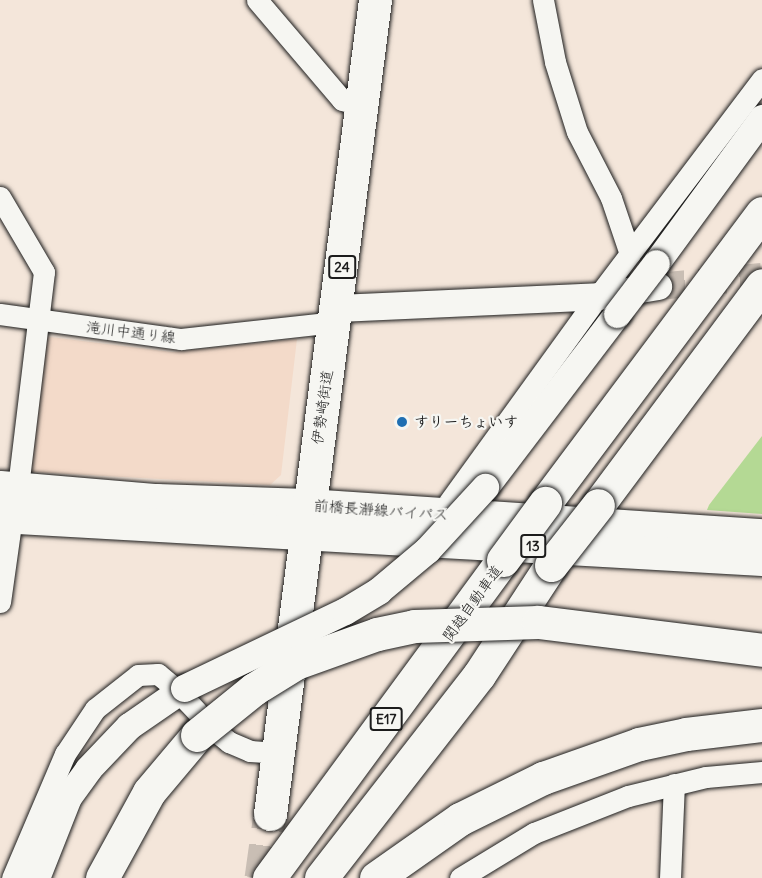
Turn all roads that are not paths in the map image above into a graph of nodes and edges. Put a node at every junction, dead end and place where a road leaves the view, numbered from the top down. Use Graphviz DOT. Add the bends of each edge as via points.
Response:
graph roads {
  1 [pos="256,0"];
  2 [pos="375,0"];
  3 [pos="543,0"];
  4 [pos="762,79"];
  5 [pos="360,105"];
  6 [pos="762,118"];
  7 [pos="0,197"];
  8 [pos="762,213"];
  9 [pos="630,254"];
  10 [pos="657,275"];
  11 [pos="762,285"];
  12 [pos="598,296"];
  13 [pos="0,314"];
  14 [pos="336,315"];
  15 [pos="36,320"];
  16 [pos="7,502"];
  17 [pos="449,502"];
  18 [pos="306,519"];
  19 [pos="762,535"];
  20 [pos="762,559"];
  21 [pos="0,602"];
  22 [pos="762,650"];
  23 [pos="191,708"];
  24 [pos="762,725"];
  25 [pos="277,753"];
  26 [pos="762,772"];
  27 [pos="674,784"];
  28 [pos="270,814"];
  29 [pos="12,878"];
  30 [pos="36,878"];
  31 [pos="102,878"];
  32 [pos="269,878"];
  33 [pos="321,878"];
  34 [pos="376,878"];
  35 [pos="460,878"];
  36 [pos="670,878"];
  1 -- 5 [label="street" via="342,100"];
  2 -- 5 [label="main road, 伊勢崎街道 / 24"];
  3 -- 9 [label="street" via="555,62 577,132 611,198"];
  4 -- 9 [label="street"];
  5 -- 14 [label="main road, 伊勢崎街道 / 24"];
  6 -- 10 [label="street"];
  7 -- 15 [label="street" via="44,272"];
  8 -- 32 [label="main road, 関越自動車道 / E17, bridge"];
  9 -- 12 [label="street"];
  10 -- 12 [label="street, 滝川中通り線"];
  10 -- 23 [label="street, bridge" via="617,314 485,487 427,550 378,591"];
  11 -- 33 [label="main road, bridge" via="551,565 479,675"];
  12 -- 14 [label="street, 滝川中通り線"];
  12 -- 17 [label="street"];
  13 -- 15 [label="street, 滝川中通り線"];
  14 -- 15 [label="street, 滝川中通り線" via="181,339"];
  14 -- 18 [label="main road, 伊勢崎街道 / 24"];
  15 -- 16 [label="street"];
  16 -- 18 [label="main road, 前橋長瀞線バイパス / 13"];
  16 -- 21 [label="street"];
  18 -- 19 [label="main road, 前橋長瀞線バイパス / 13"];
  18 -- 20 [label="main road, 前橋長瀞線バイパス / 13"];
  18 -- 25 [label="main road, 伊勢崎街道 / 24"];
  22 -- 23 [label="main road, bridge" via="538,622 414,626 366,637 296,663 254,688"];
  23 -- 25 [label="street" via="229,742 250,751"];
  23 -- 29 [label="street" via="158,674 138,675 94,709 47,791"];
  23 -- 30 [label="street" via="129,726 88,769 68,797"];
  23 -- 31 [label="main road"];
  24 -- 34 [label="main road" via="686,734 591,759 460,819"];
  25 -- 28 [label="main road, 伊勢崎街道 / 24"];
  26 -- 27 [label="street"];
  27 -- 35 [label="street" via="562,821"];
  27 -- 36 [label="street"];
}
